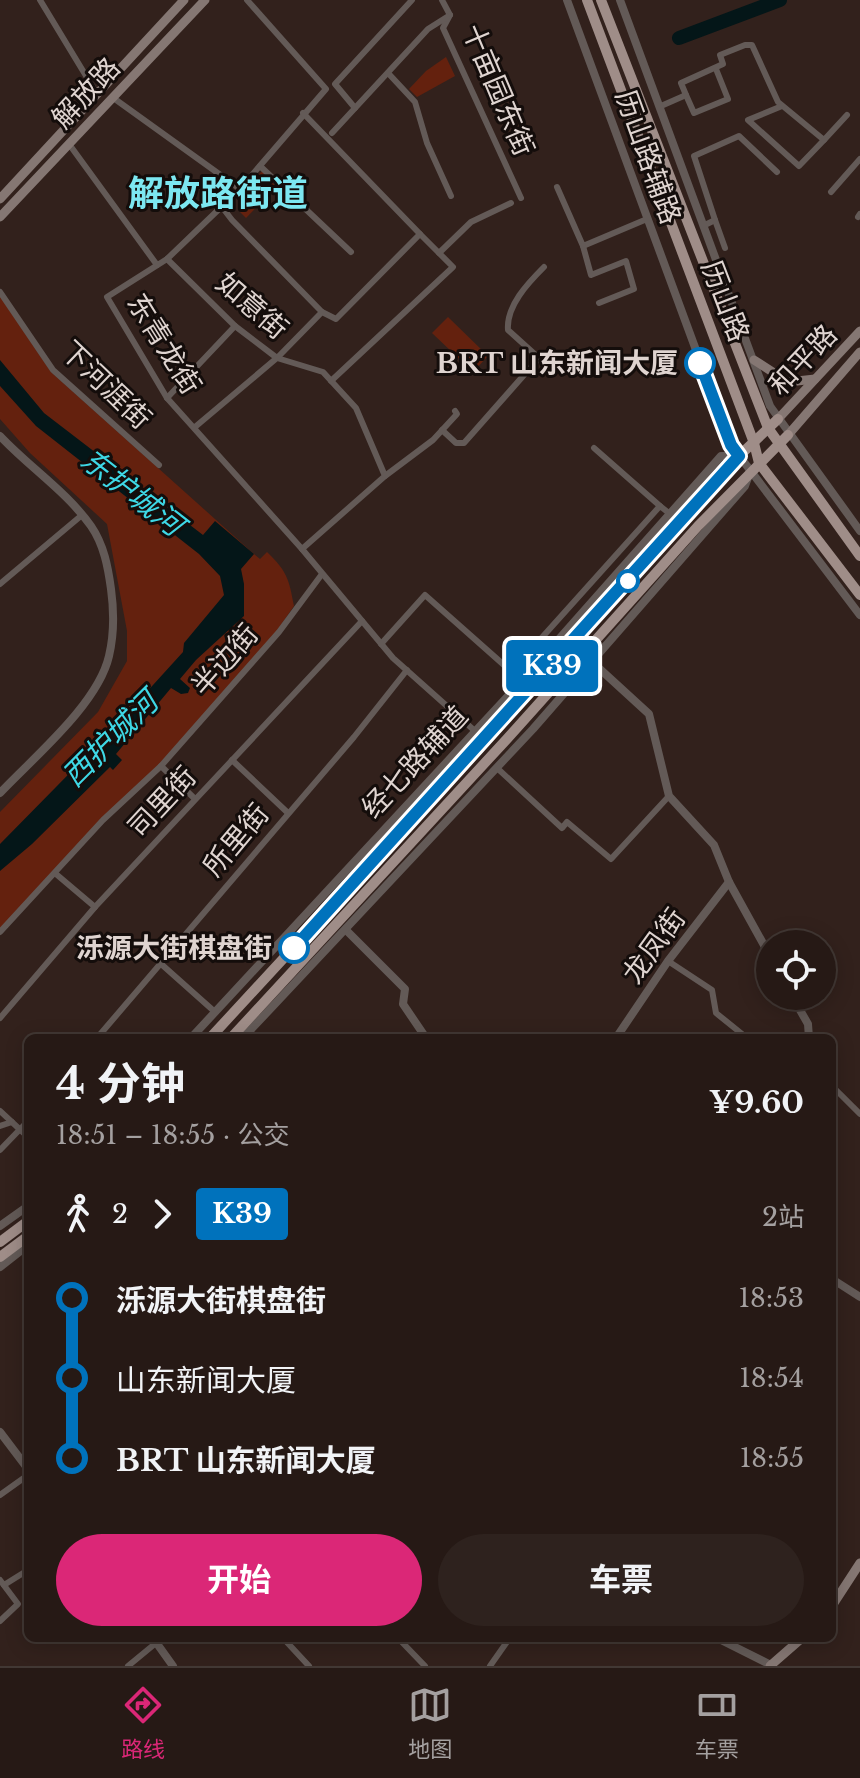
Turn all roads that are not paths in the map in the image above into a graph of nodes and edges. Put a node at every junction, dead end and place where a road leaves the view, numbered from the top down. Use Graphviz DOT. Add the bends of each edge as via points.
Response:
graph roads {
  1 [pos="40,0"];
  2 [pos="184,0"];
  3 [pos="205,0"];
  4 [pos="247,0"];
  5 [pos="412,0"];
  6 [pos="442,0"];
  7 [pos="567,0"];
  8 [pos="587,0"];
  9 [pos="601,0"];
  10 [pos="620,0"];
  11 [pos="450,15"];
  12 [pos="716,69"];
  13 [pos="388,73"];
  14 [pos="97,94"];
  15 [pos="686,95"];
  16 [pos="112,97"];
  17 [pos="661,106"];
  18 [pos="782,106"];
  19 [pos="355,108"];
  20 [pos="303,113"];
  21 [pos="847,115"];
  22 [pos="332,133"];
  23 [pos="824,140"];
  24 [pos="69,144"];
  25 [pos="860,159"];
  26 [pos="260,166"];
  27 [pos="777,172"];
  28 [pos="557,187"];
  29 [pos="240,189"];
  30 [pos="831,192"];
  31 [pos="451,196"];
  32 [pos="521,198"];
  33 [pos="0,199"];
  34 [pos="511,203"];
  35 [pos="222,207"];
  36 [pos="0,217"];
  37 [pos="647,219"];
  38 [pos="715,220"];
  39 [pos="705,225"];
  40 [pos="420,234"];
  41 [pos="583,246"];
  42 [pos="725,248"];
  43 [pos="351,252"];
  44 [pos="439,253"];
  45 [pos="167,259"];
  46 [pos="157,265"];
  47 [pos="544,267"];
  48 [pos="0,292"];
  49 [pos="599,303"];
  50 [pos="322,312"];
  51 [pos="235,326"];
  52 [pos="860,331"];
  53 [pos="860,352"];
  54 [pos="277,358"];
  55 [pos="754,360"];
  56 [pos="815,379"];
  57 [pos="331,381"];
  58 [pos="167,398"];
  59 [pos="455,411"];
  60 [pos="778,419"];
  61 [pos="195,427"];
  62 [pos="768,428"];
  63 [pos="442,430"];
  64 [pos="788,435"];
  65 [pos="0,436"];
  66 [pos="754,443"];
  67 [pos="779,444"];
  68 [pos="594,448"];
  69 [pos="739,456"];
  70 [pos="159,465"];
  71 [pos="755,467"];
  72 [pos="385,476"];
  73 [pos="660,506"];
  74 [pos="670,514"];
  75 [pos="82,515"];
  76 [pos="860,531"];
  77 [pos="302,549"];
  78 [pos="860,556"];
  79 [pos="322,574"];
  80 [pos="1,578"];
  81 [pos="860,595"];
  82 [pos="860,615"];
  83 [pos="362,621"];
  84 [pos="381,644"];
  85 [pos="588,658"];
  86 [pos="407,670"];
  87 [pos="511,672"];
  88 [pos="526,686"];
  89 [pos="474,730"];
  90 [pos="485,740"];
  91 [pos="232,760"];
  92 [pos="161,766"];
  93 [pos="497,768"];
  94 [pos="0,793"];
  95 [pos="669,796"];
  96 [pos="194,798"];
  97 [pos="288,813"];
  98 [pos="56,874"];
  99 [pos="729,882"];
  100 [pos="95,907"];
  101 [pos="346,930"];
  102 [pos="756,931"];
  103 [pos="0,932"];
  104 [pos="668,961"];
  105 [pos="160,963"];
  106 [pos="800,1010"];
  107 [pos="215,1012"];
  108 [pos="0,1018"];
  109 [pos="100,1034"];
  110 [pos="195,1034"];
  111 [pos="214,1034"];
  112 [pos="235,1034"];
  113 [pos="247,1034"];
  114 [pos="425,1034"];
  115 [pos="619,1034"];
  116 [pos="742,1034"];
  117 [pos="809,1034"];
  118 [pos="836,1090"];
  119 [pos="0,1111"];
  120 [pos="860,1114"];
  121 [pos="12,1122"];
  122 [pos="0,1126"];
  123 [pos="24,1126"];
  124 [pos="21,1130"];
  125 [pos="24,1133"];
  126 [pos="0,1139"];
  127 [pos="9,1140"];
  128 [pos="0,1150"];
  129 [pos="24,1209"];
  130 [pos="24,1224"];
  131 [pos="0,1226"];
  132 [pos="24,1239"];
  133 [pos="0,1242"];
  134 [pos="24,1248"];
  135 [pos="0,1257"];
  136 [pos="0,1267"];
  137 [pos="836,1282"];
  138 [pos="860,1297"];
  139 [pos="0,1432"];
  140 [pos="24,1466"];
  141 [pos="24,1475"];
  142 [pos="0,1495"];
  143 [pos="860,1563"];
  144 [pos="24,1572"];
  145 [pos="2,1583"];
  146 [pos="836,1600"];
  147 [pos="0,1621"];
  148 [pos="154,1642"];
  149 [pos="159,1642"];
  150 [pos="287,1642"];
  151 [pos="402,1642"];
  152 [pos="507,1642"];
  153 [pos="725,1642"];
  154 [pos="798,1642"];
  155 [pos="128,1666"];
  156 [pos="173,1666"];
  157 [pos="309,1666"];
  158 [pos="425,1666"];
  159 [pos="490,1666"];
  160 [pos="771,1666"];
  1 -- 14 [label="street"];
  2 -- 14 [label="main road, 解放路"];
  3 -- 16 [label="main road, 解放路"];
  4 -- 20 [label="street, 东青龙街" via="326,89"];
  5 -- 19 [label="street" via="335,84"];
  6 -- 11 [label="street, 十亩园东街"];
  7 -- 37 [label="street, 历山路辅路"];
  8 -- 66 [label="main road, 历山路"];
  9 -- 62 [label="main road, 历山路"];
  10 -- 17 [label="street, 历山路辅路"];
  11 -- 13 [label="street" via="428,29"];
  11 -- 32 [label="street, 十亩园东街" via="443,28"];
  12 -- 15 [label="street" via="681,83"];
  12 -- 15 [label="street" via="728,99 694,113"];
  12 -- 18 [label="street" via="723,64 720,55 752,45"];
  13 -- 19 [label="street"];
  13 -- 31 [label="street" via="415,102"];
  14 -- 33 [label="main road, 解放路"];
  15 -- 17 [label="street"];
  16 -- 24 [label="main road, 解放路"];
  16 -- 29 [label="street"];
  17 -- 39 [label="street, 历山路辅路"];
  18 -- 23 [label="street"];
  18 -- 23 [label="street" via="748,120 799,166"];
  19 -- 22 [label="street"];
  20 -- 26 [label="street, 东青龙街"];
  20 -- 40 [label="street"];
  21 -- 23 [label="street"];
  24 -- 36 [label="main road, 解放路"];
  24 -- 46 [label="street"];
  25 -- 30 [label="street"];
  26 -- 29 [label="street, 东青龙街"];
  26 -- 43 [label="street"];
  27 -- 38 [label="street" via="739,136 694,156"];
  28 -- 41 [label="street"];
  29 -- 35 [label="street, 东青龙街"];
  34 -- 44 [label="street, 十亩园东街" via="471,222"];
  35 -- 45 [label="street, 东青龙街"];
  35 -- 50 [label="street"];
  37 -- 41 [label="street"];
  37 -- 69 [label="street, 历山路辅路"];
  38 -- 39 [label="street"];
  38 -- 42 [label="street"];
  39 -- 55 [label="street, 历山路辅路"];
  40 -- 44 [label="street"];
  40 -- 50 [label="street" via="336,319"];
  41 -- 49 [label="street" via="591,275 626,261 634,289"];
  44 -- 57 [label="street" via="453,267"];
  45 -- 46 [label="street, 东青龙街"];
  45 -- 51 [label="street, 如意街"];
  46 -- 58 [label="street, 东青龙街" via="107,297"];
  47 -- 63 [label="street" via="523,288 507,322 508,330 539,358 464,443 456,443"];
  48 -- 70 [label="street, 下河涯街" via="53,370"];
  50 -- 54 [label="street"];
  51 -- 54 [label="street, 如意街"];
  51 -- 58 [label="street"];
  52 -- 56 [label="main road, 和平路"];
  53 -- 64 [label="main road, 和平路"];
  54 -- 57 [label="street, 如意街" via="323,372"];
  54 -- 61 [label="street"];
  55 -- 56 [label="main road" via="788,382"];
  55 -- 60 [label="street, 历山路辅路"];
  56 -- 60 [label="main road, 和平路"];
  57 -- 72 [label="street, 如意街" via="356,408"];
  58 -- 61 [label="street, 东青龙街"];
  59 -- 63 [label="street"];
  60 -- 62 [label="main road"];
  60 -- 64 [label="street, 历山路辅路"];
  61 -- 77 [label="street, 东青龙街"];
  62 -- 66 [label="main road"];
  62 -- 67 [label="main road, 历山路"];
  63 -- 72 [label="street"];
  64 -- 67 [label="main road"];
  64 -- 76 [label="street, 历山路辅路"];
  65 -- 75 [label="street"];
  66 -- 69 [label="main road"];
  66 -- 71 [label="main road, 历山路"];
  67 -- 71 [label="main road"];
  67 -- 78 [label="main road, 历山路"];
  68 -- 73 [label="street"];
  69 -- 71 [label="street, 历山路辅路"];
  69 -- 74 [label="street, 经七路辅道" via="721,456"];
  69 -- 88 [label="main road"];
  71 -- 81 [label="main road, 历山路"];
  71 -- 82 [label="street, 历山路辅路"];
  71 -- 85 [label="main road"];
  72 -- 77 [label="street"];
  73 -- 74 [label="street"];
  73 -- 87 [label="street"];
  74 -- 88 [label="street, 经七路辅道"];
  75 -- 80 [label="street"];
  75 -- 94 [label="street" via="108,568 109,658 85,704"];
  77 -- 79 [label="street, 东青龙街"];
  79 -- 83 [label="street, 东青龙街"];
  79 -- 92 [label="street, 半边街" via="279,632"];
  83 -- 84 [label="street, 东青龙街"];
  83 -- 91 [label="street, 司里街"];
  84 -- 86 [label="street, 东青龙街"];
  84 -- 87 [label="street" via="425,595"];
  85 -- 93 [label="street"];
  85 -- 95 [label="street" via="649,714"];
  85 -- 112 [label="main road"];
  86 -- 89 [label="street, 东青龙街"];
  86 -- 97 [label="street, 所里街"];
  87 -- 88 [label="street"];
  88 -- 89 [label="street, 经七路辅道"];
  88 -- 90 [label="main road"];
  89 -- 90 [label="street, 东青龙街"];
  89 -- 107 [label="street, 经七路辅道"];
  90 -- 111 [label="main road"];
  91 -- 96 [label="street, 司里街"];
  91 -- 97 [label="street"];
  92 -- 96 [label="street"];
  92 -- 98 [label="street, 半边街"];
  93 -- 95 [label="street" via="562,828 567,822 611,859"];
  93 -- 101 [label="street"];
  95 -- 99 [label="street" via="714,845"];
  96 -- 100 [label="street, 司里街"];
  97 -- 105 [label="street, 所里街"];
  98 -- 100 [label="street"];
  98 -- 103 [label="street, 半边街"];
  99 -- 102 [label="street"];
  99 -- 104 [label="street, 龙凤街"];
  100 -- 108 [label="street, 司里街"];
  101 -- 113 [label="street"];
  101 -- 114 [label="street" via="405,989 403,1004"];
  104 -- 115 [label="street, 龙凤街"];
  104 -- 116 [label="street" via="712,990 716,1013"];
  105 -- 107 [label="street"];
  105 -- 109 [label="street, 所里街"];
  106 -- 117 [label="street"];
  107 -- 110 [label="street, 经七路辅道"];
  118 -- 120 [label="street"];
  119 -- 121 [label="street"];
  121 -- 122 [label="street"];
  121 -- 124 [label="street"];
  123 -- 124 [label="street"];
  124 -- 125 [label="street"];
  124 -- 127 [label="street"];
  126 -- 127 [label="street"];
  127 -- 128 [label="street"];
  129 -- 131 [label="street"];
  130 -- 133 [label="main road"];
  132 -- 135 [label="main road"];
  134 -- 136 [label="street"];
  137 -- 138 [label="street"];
  139 -- 140 [label="street"];
  141 -- 142 [label="street"];
  143 -- 146 [label="main road"];
  144 -- 145 [label="street"];
  145 -- 147 [label="street" via="18,1604"];
  148 -- 155 [label="street"];
  149 -- 156 [label="street"];
  150 -- 157 [label="street"];
  151 -- 158 [label="street"];
  152 -- 159 [label="street"];
  153 -- 160 [label="street"];
  154 -- 160 [label="main road"];
}
